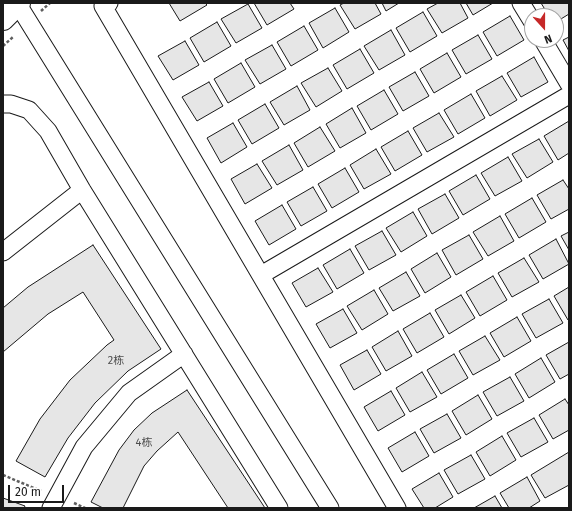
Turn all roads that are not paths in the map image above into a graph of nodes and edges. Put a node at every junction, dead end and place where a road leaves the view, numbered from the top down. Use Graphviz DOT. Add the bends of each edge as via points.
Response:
graph roads {
  1 [pos="106,5"];
  2 [pos="14,7"];
  3 [pos="548,48"];
  4 [pos="569,84"];
  5 [pos="569,95"];
  6 [pos="3,104"];
  7 [pos="82,190"];
  8 [pos="3,252"];
  9 [pos="261,275"];
  10 [pos="184,354"];
  11 [pos="51,508"];
  12 [pos="279,508"];
  13 [pos="330,508"];
  14 [pos="397,508"];
  1 -- 9 [label="street"];
  2 -- 13 [label="street"];
  3 -- 4 [label="street"];
  5 -- 9 [label="street"];
  6 -- 7 [label="street" via="29,110 48,131"];
  7 -- 8 [label="street"];
  7 -- 10 [label="street"];
  9 -- 14 [label="street"];
  10 -- 11 [label="street" via="129,394 84,447"];
  10 -- 12 [label="street"];
}
